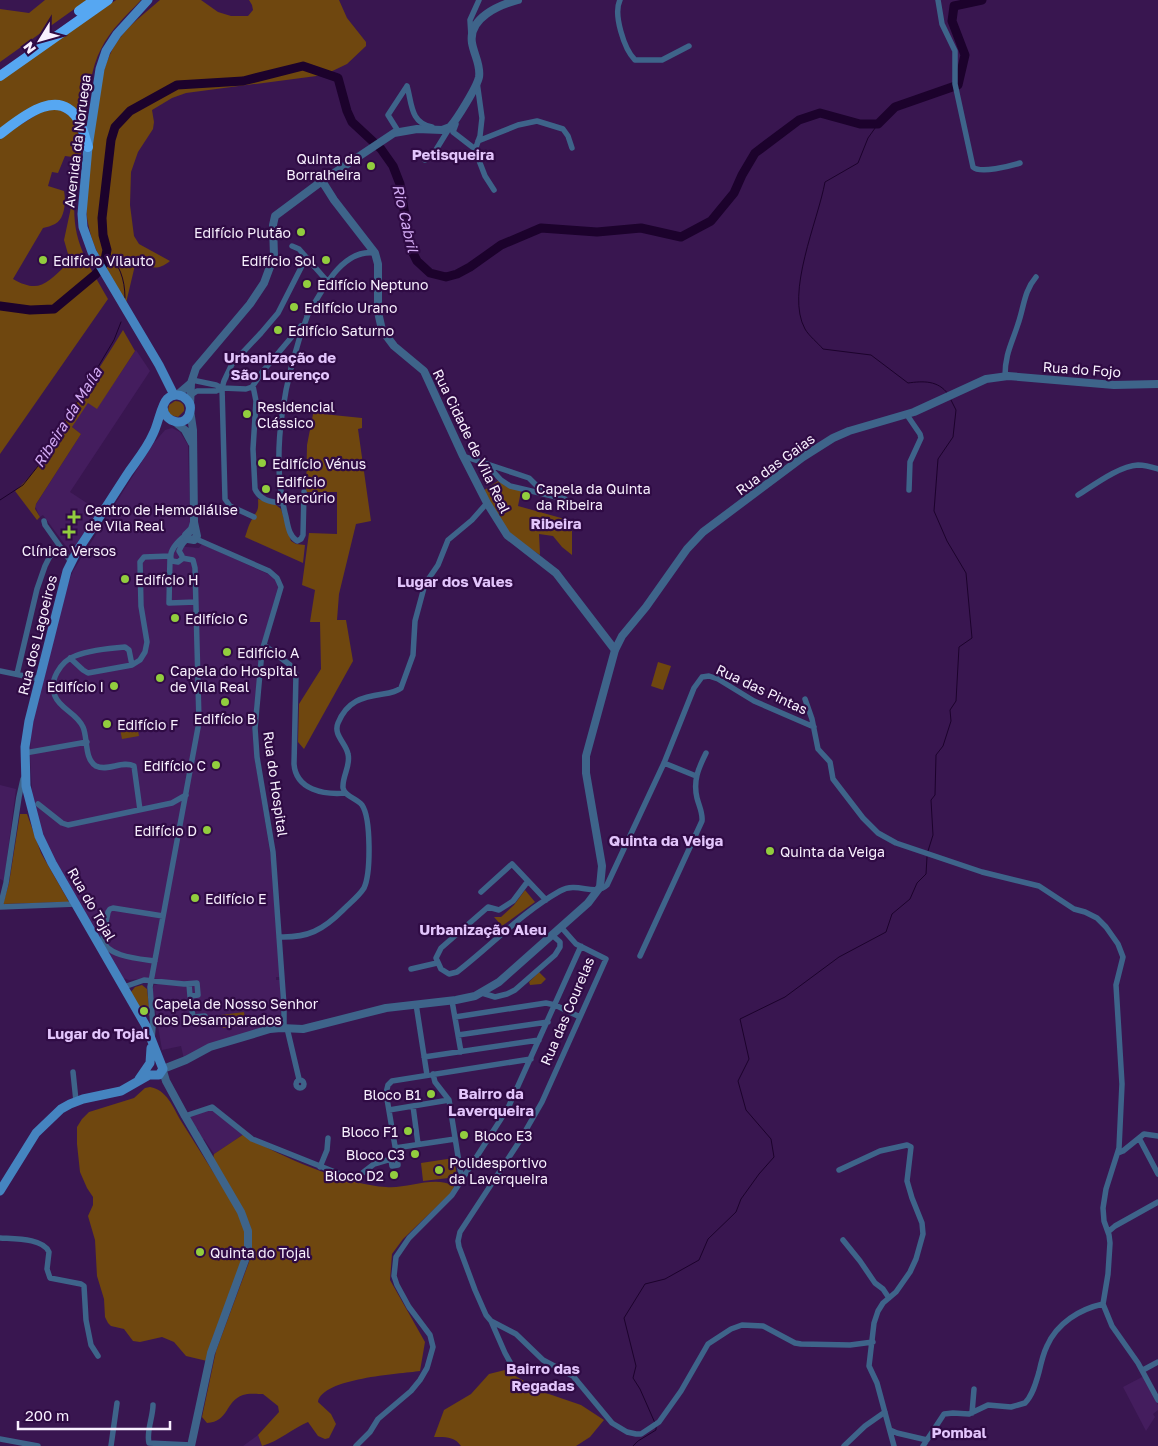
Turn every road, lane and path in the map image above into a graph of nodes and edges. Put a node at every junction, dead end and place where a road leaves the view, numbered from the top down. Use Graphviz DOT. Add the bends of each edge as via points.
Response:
graph roads {
  1 [pos="95,0"];
  2 [pos="100,0"];
  3 [pos="108,0"];
  4 [pos="148,0"];
  5 [pos="153,0"];
  6 [pos="479,0"];
  7 [pos="518,0"];
  8 [pos="620,0"];
  9 [pos="938,0"];
  10 [pos="136,13"];
  11 [pos="67,22"];
  12 [pos="472,40"];
  13 [pos="689,46"];
  14 [pos="0,70"];
  15 [pos="0,76"];
  16 [pos="478,82"];
  17 [pos="458,115"];
  18 [pos="451,125"];
  19 [pos="395,132"];
  20 [pos="0,134"];
  21 [pos="478,141"];
  22 [pos="88,147"];
  23 [pos="572,148"];
  24 [pos="475,149"];
  25 [pos="425,160"];
  26 [pos="1020,163"];
  27 [pos="322,181"];
  28 [pos="494,190"];
  29 [pos="292,246"];
  30 [pos="374,253"];
  31 [pos="306,258"];
  32 [pos="1036,277"];
  33 [pos="327,281"];
  34 [pos="308,314"];
  35 [pos="153,356"];
  36 [pos="1005,376"];
  37 [pos="191,381"];
  38 [pos="1158,384"];
  39 [pos="253,386"];
  40 [pos="222,388"];
  41 [pos="176,395"];
  42 [pos="191,395"];
  43 [pos="164,404"];
  44 [pos="190,408"];
  45 [pos="907,414"];
  46 [pos="173,421"];
  47 [pos="153,434"];
  48 [pos="192,445"];
  49 [pos="463,456"];
  50 [pos="488,466"];
  51 [pos="1158,469"];
  52 [pos="571,489"];
  53 [pos="909,490"];
  54 [pos="304,492"];
  55 [pos="1078,495"];
  56 [pos="565,499"];
  57 [pos="282,503"];
  58 [pos="487,503"];
  59 [pos="254,518"];
  60 [pos="44,521"];
  61 [pos="192,533"];
  62 [pos="63,550"];
  63 [pos="180,551"];
  64 [pos="171,555"];
  65 [pos="182,558"];
  66 [pos="71,562"];
  67 [pos="196,602"];
  68 [pos="264,644"];
  69 [pos="615,650"];
  70 [pos="70,658"];
  71 [pos="132,665"];
  72 [pos="0,671"];
  73 [pos="16,674"];
  74 [pos="39,679"];
  75 [pos="805,699"];
  76 [pos="814,727"];
  77 [pos="87,742"];
  78 [pos="25,753"];
  79 [pos="706,753"];
  80 [pos="664,762"];
  81 [pos="25,776"];
  82 [pos="696,776"];
  83 [pos="346,793"];
  84 [pos="186,795"];
  85 [pos="18,803"];
  86 [pos="32,804"];
  87 [pos="140,810"];
  88 [pos="528,881"];
  89 [pos="600,883"];
  90 [pos="584,889"];
  91 [pos="481,892"];
  92 [pos="546,900"];
  93 [pos="590,900"];
  94 [pos="76,904"];
  95 [pos="0,907"];
  96 [pos="163,916"];
  97 [pos="561,927"];
  98 [pos="552,935"];
  99 [pos="279,937"];
  100 [pos="581,946"];
  101 [pos="640,956"];
  102 [pos="155,961"];
  103 [pos="437,963"];
  104 [pos="411,969"];
  105 [pos="152,981"];
  106 [pos="124,987"];
  107 [pos="482,993"];
  108 [pos="452,1001"];
  109 [pos="416,1004"];
  110 [pos="555,1005"];
  111 [pos="204,1016"];
  112 [pos="455,1017"];
  113 [pos="580,1017"];
  114 [pos="548,1022"];
  115 [pos="285,1028"];
  116 [pos="458,1035"];
  117 [pos="151,1040"];
  118 [pos="539,1040"];
  119 [pos="461,1052"];
  120 [pos="424,1057"];
  121 [pos="531,1059"];
  122 [pos="157,1068"];
  123 [pos="73,1072"];
  124 [pos="430,1075"];
  125 [pos="299,1078"];
  126 [pos="450,1100"];
  127 [pos="76,1101"];
  128 [pos="413,1106"];
  129 [pos="389,1110"];
  130 [pos="185,1116"];
  131 [pos="1158,1136"];
  132 [pos="328,1138"];
  133 [pos="1139,1138"];
  134 [pos="455,1139"];
  135 [pos="418,1144"];
  136 [pos="395,1148"];
  137 [pos="1118,1153"];
  138 [pos="320,1167"];
  139 [pos="839,1170"];
  140 [pos="1158,1174"];
  141 [pos="462,1180"];
  142 [pos="0,1191"];
  143 [pos="1158,1202"];
  144 [pos="1108,1232"];
  145 [pos="0,1238"];
  146 [pos="843,1240"];
  147 [pos="889,1298"];
  148 [pos="1104,1304"];
  149 [pos="491,1321"];
  150 [pos="873,1342"];
  151 [pos="98,1356"];
  152 [pos="1158,1362"];
  153 [pos="1142,1370"];
  154 [pos="516,1371"];
  155 [pos="974,1389"];
  156 [pos="1158,1400"];
  157 [pos="117,1403"];
  158 [pos="153,1405"];
  159 [pos="885,1412"];
  160 [pos="972,1413"];
  161 [pos="890,1430"];
  162 [pos="0,1439"];
  163 [pos="927,1440"];
  164 [pos="38,1446"];
  165 [pos="110,1446"];
  166 [pos="191,1446"];
  167 [pos="356,1446"];
  168 [pos="844,1446"];
  169 [pos="894,1446"];
  170 [pos="923,1446"];
  1 -- 11 [label="highway"];
  2 -- 11 [label="highway"];
  3 -- 15 [label="highway"];
  4 -- 10 [label="main road"];
  5 -- 10 [label="main road"];
  6 -- 12 [label="street" via="470,20"];
  7 -- 12 [label="street" via="485,15 474,28"];
  8 -- 13 [label="street" via="617,11 625,46 635,60 662,60"];
  9 -- 26 [label="street" via="942,24 955,53 955,86 974,168 982,170"];
  10 -- 22 [label="main road, Avenida da Noruega" via="117,34 103,60"];
  11 -- 14 [label="highway"];
  12 -- 16 [label="street" via="479,68"];
  16 -- 17 [label="street"];
  16 -- 21 [label="street" via="482,118"];
  17 -- 18 [label="street"];
  17 -- 24 [label="street" via="452,131"];
  18 -- 19 [label="street" via="442,130"];
  18 -- 19 [label="street" via="440,128 420,123 413,113 407,86 388,114"];
  18 -- 25 [label="street" via="434,153"];
  19 -- 27 [label="street"];
  20 -- 22 [label="highway" via="39,108 58,106 76,116"];
  21 -- 23 [label="street" via="537,120 563,129"];
  21 -- 24 [label="street"];
  22 -- 35 [label="main road, Avenida da Noruega" via="82,214 88,242"];
  24 -- 28 [label="street"];
  27 -- 30 [label="street, Rua Cidade de Vila Real"];
  27 -- 37 [label="street" via="275,216 274,256 262,288 201,361"];
  29 -- 31 [label="street"];
  30 -- 33 [label="street" via="348,261"];
  30 -- 49 [label="street, Rua Cidade de Vila Real" via="378,264 378,309 382,330 398,349 423,369"];
  31 -- 33 [label="street"];
  31 -- 40 [label="street" via="278,312 262,334 230,366"];
  32 -- 36 [label="street" via="1026,293 1008,349"];
  33 -- 34 [label="street"];
  34 -- 39 [label="street"];
  34 -- 57 [label="street" via="295,350 283,411 279,445"];
  35 -- 41 [label="main road, Avenida da Noruega"];
  35 -- 43 [label="main road, Avenida da Noruega" via="164,385"];
  36 -- 38 [label="street, Rua do Fojo" via="1114,385"];
  36 -- 45 [label="street, Rua das Gaias" via="983,380"];
  37 -- 40 [label="street"];
  37 -- 41 [label="street"];
  37 -- 42 [label="street"];
  39 -- 40 [label="street" via="246,389"];
  39 -- 57 [label="street" via="256,401 255,488 264,499"];
  40 -- 42 [label="street" via="197,391"];
  40 -- 59 [label="street" via="225,499 230,506"];
  41 -- 43 [label="main road"];
  41 -- 44 [label="main road" via="186,398"];
  42 -- 44 [label="street"];
  43 -- 46 [label="main road" via="165,415"];
  43 -- 47 [label="main road, Rua dos Lagoeiros"];
  44 -- 46 [label="main road" via="187,418"];
  44 -- 48 [label="street"];
  45 -- 53 [label="street" via="921,438 910,461"];
  45 -- 69 [label="street, Rua das Gaias" via="833,438 712,525 688,549 619,640"];
  46 -- 47 [label="main road, Rua dos Lagoeiros"];
  46 -- 48 [label="street" via="185,430"];
  47 -- 66 [label="main road, Rua dos Lagoeiros"];
  48 -- 61 [label="street"];
  49 -- 50 [label="street"];
  49 -- 58 [label="street, Rua Cidade de Vila Real"];
  50 -- 52 [label="street" via="529,478 539,488"];
  50 -- 56 [label="street" via="510,486"];
  51 -- 55 [label="street" via="1142,465 1130,467"];
  54 -- 57 [label="street" via="300,540 291,534"];
  58 -- 69 [label="street, Rua Cidade de Vila Real" via="507,535 559,576"];
  58 -- 83 [label="street" via="446,543 425,584 416,616 412,655 401,688 357,700 338,722 337,732 349,758 343,785"];
  60 -- 62 [label="street"];
  61 -- 63 [label="street"];
  61 -- 64 [label="street" via="179,540"];
  61 -- 68 [label="street, Rua do Hospital" via="277,578 280,592"];
  62 -- 66 [label="street"];
  62 -- 73 [label="street" via="52,554 46,563"];
  63 -- 64 [label="street"];
  63 -- 65 [label="street"];
  64 -- 65 [label="street" via="172,561"];
  64 -- 67 [label="street" via="170,603"];
  64 -- 71 [label="street" via="141,560 141,606 147,645 143,656"];
  65 -- 67 [label="street" via="194,562"];
  66 -- 74 [label="main road, Rua dos Lagoeiros"];
  67 -- 84 [label="street" via="200,717"];
  68 -- 83 [label="street" via="296,674 294,764 297,778 317,790"];
  68 -- 99 [label="street, Rua do Hospital" via="256,707 256,743 273,847"];
  69 -- 89 [label="street" via="585,760 601,855"];
  70 -- 71 [label="street" via="88,673"];
  70 -- 71 [label="street" via="125,647 129,650"];
  70 -- 77 [label="street" via="56,673 53,691 60,704 78,719 85,730"];
  72 -- 73 [label="street"];
  73 -- 74 [label="street"];
  74 -- 78 [label="main road, Rua dos Lagoeiros"];
  75 -- 76 [label="street"];
  76 -- 80 [label="street, Rua das Pintas" via="706,676 694,688"];
  76 -- 137 [label="street" via="818,749 830,762 833,778 863,818 886,839 987,874 1039,886 1074,909 1097,918 1114,937 1123,957 1116,985 1122,1078"];
  77 -- 78 [label="street"];
  77 -- 87 [label="street" via="90,758 97,766 134,766"];
  78 -- 81 [label="main road, Rua dos Lagoeiros"];
  79 -- 82 [label="street"];
  80 -- 82 [label="street"];
  80 -- 89 [label="street" via="610,879 605,886"];
  81 -- 85 [label="street"];
  81 -- 86 [label="main road, Rua do Tojal"];
  82 -- 101 [label="street" via="702,821"];
  83 -- 99 [label="street" via="359,802 365,813 369,853 364,887 320,929 305,936"];
  84 -- 87 [label="street" via="176,802"];
  84 -- 96 [label="street"];
  85 -- 86 [label="street"];
  85 -- 95 [label="street"];
  86 -- 87 [label="street" via="68,825"];
  86 -- 94 [label="main road, Rua do Tojal" via="44,846"];
  88 -- 91 [label="street" via="512,864"];
  88 -- 92 [label="street"];
  88 -- 103 [label="street" via="507,906 499,910 488,907 444,945 437,952"];
  89 -- 90 [label="street"];
  89 -- 93 [label="street"];
  90 -- 92 [label="street" via="570,887"];
  90 -- 93 [label="street"];
  92 -- 103 [label="street" via="511,925 458,972 446,973"];
  93 -- 97 [label="street"];
  94 -- 95 [label="street"];
  94 -- 106 [label="main road, Rua do Tojal"];
  96 -- 102 [label="street"];
  96 -- 102 [label="street" via="110,909 103,938 118,955"];
  97 -- 98 [label="street"];
  97 -- 100 [label="street"];
  98 -- 107 [label="street"];
  98 -- 107 [label="street" via="560,942 557,953 521,986 510,994 496,997"];
  99 -- 115 [label="street, Rua do Hospital"];
  100 -- 110 [label="street"];
  100 -- 113 [label="street, Rua das Courelas" via="606,959"];
  102 -- 105 [label="street"];
  103 -- 104 [label="street"];
  105 -- 106 [label="street" via="140,981"];
  105 -- 111 [label="street" via="197,983 198,995 190,996 193,1017"];
  105 -- 117 [label="street" via="150,994 154,1031"];
  106 -- 117 [label="main road, Rua do Tojal"];
  107 -- 108 [label="street"];
  108 -- 109 [label="street"];
  108 -- 112 [label="street"];
  109 -- 115 [label="street" via="379,1009 303,1029"];
  109 -- 120 [label="street"];
  110 -- 112 [label="street" via="546,1003"];
  110 -- 113 [label="street"];
  110 -- 114 [label="street"];
  112 -- 116 [label="street"];
  113 -- 149 [label="street, Rua das Courelas" via="542,1102 460,1232 459,1247"];
  114 -- 116 [label="street"];
  114 -- 118 [label="street"];
  115 -- 122 [label="street" via="258,1032 213,1046"];
  115 -- 125 [label="street, Rua do Hospital"];
  116 -- 119 [label="street"];
  117 -- 122 [label="main road, Rua do Tojal"];
  118 -- 119 [label="street"];
  118 -- 121 [label="street"];
  119 -- 120 [label="street"];
  120 -- 124 [label="street"];
  121 -- 124 [label="street"];
  121 -- 141 [label="street" via="508,1108"];
  122 -- 127 [label="main road" via="121,1091"];
  122 -- 130 [label="street"];
  123 -- 127 [label="street"];
  124 -- 126 [label="street"];
  124 -- 129 [label="street" via="390,1083 386,1093"];
  126 -- 128 [label="street"];
  126 -- 134 [label="street"];
  127 -- 142 [label="main road" via="61,1109 38,1130"];
  128 -- 129 [label="street"];
  128 -- 135 [label="street"];
  129 -- 136 [label="street"];
  130 -- 138 [label="street" via="212,1107 252,1139"];
  130 -- 166 [label="street" via="242,1212 249,1245 211,1353"];
  131 -- 133 [label="street" via="1146,1133"];
  132 -- 138 [label="street" via="328,1150"];
  133 -- 137 [label="street"];
  133 -- 140 [label="street"];
  134 -- 135 [label="street"];
  134 -- 141 [label="street"];
  135 -- 136 [label="street"];
  136 -- 138 [label="street" via="394,1159 374,1164 353,1178"];
  137 -- 144 [label="street" via="1104,1200 1103,1216"];
  139 -- 147 [label="street" via="880,1151 906,1145 911,1148 907,1182 922,1220 923,1234 914,1264 898,1290"];
  141 -- 167 [label="street" via="450,1198 396,1257 394,1276 402,1295 430,1335 431,1358 420,1380 378,1419"];
  143 -- 144 [label="street"];
  144 -- 148 [label="street" via="1110,1251"];
  145 -- 151 [label="street" via="43,1245 49,1252 47,1271 50,1278 84,1285 86,1319 92,1346"];
  146 -- 147 [label="street"];
  147 -- 150 [label="street" via="878,1311"];
  148 -- 153 [label="street" via="1115,1331"];
  148 -- 160 [label="street" via="1079,1312 1055,1333 1046,1346 1026,1403 1011,1407 985,1406"];
  149 -- 150 [label="street" via="516,1334 543,1360 573,1376 612,1423 636,1434 659,1422 708,1344 731,1329 742,1325 763,1326 801,1344"];
  149 -- 154 [label="street" via="504,1353"];
  150 -- 159 [label="street" via="870,1370"];
  152 -- 153 [label="street"];
  153 -- 156 [label="street"];
  155 -- 160 [label="street"];
  157 -- 165 [label="street"];
  158 -- 166 [label="street" via="149,1443"];
  159 -- 161 [label="street"];
  159 -- 168 [label="street"];
  160 -- 163 [label="street" via="944,1414"];
  161 -- 163 [label="street"];
  161 -- 169 [label="street"];
  162 -- 164 [label="street"];
  163 -- 170 [label="street"];
}
